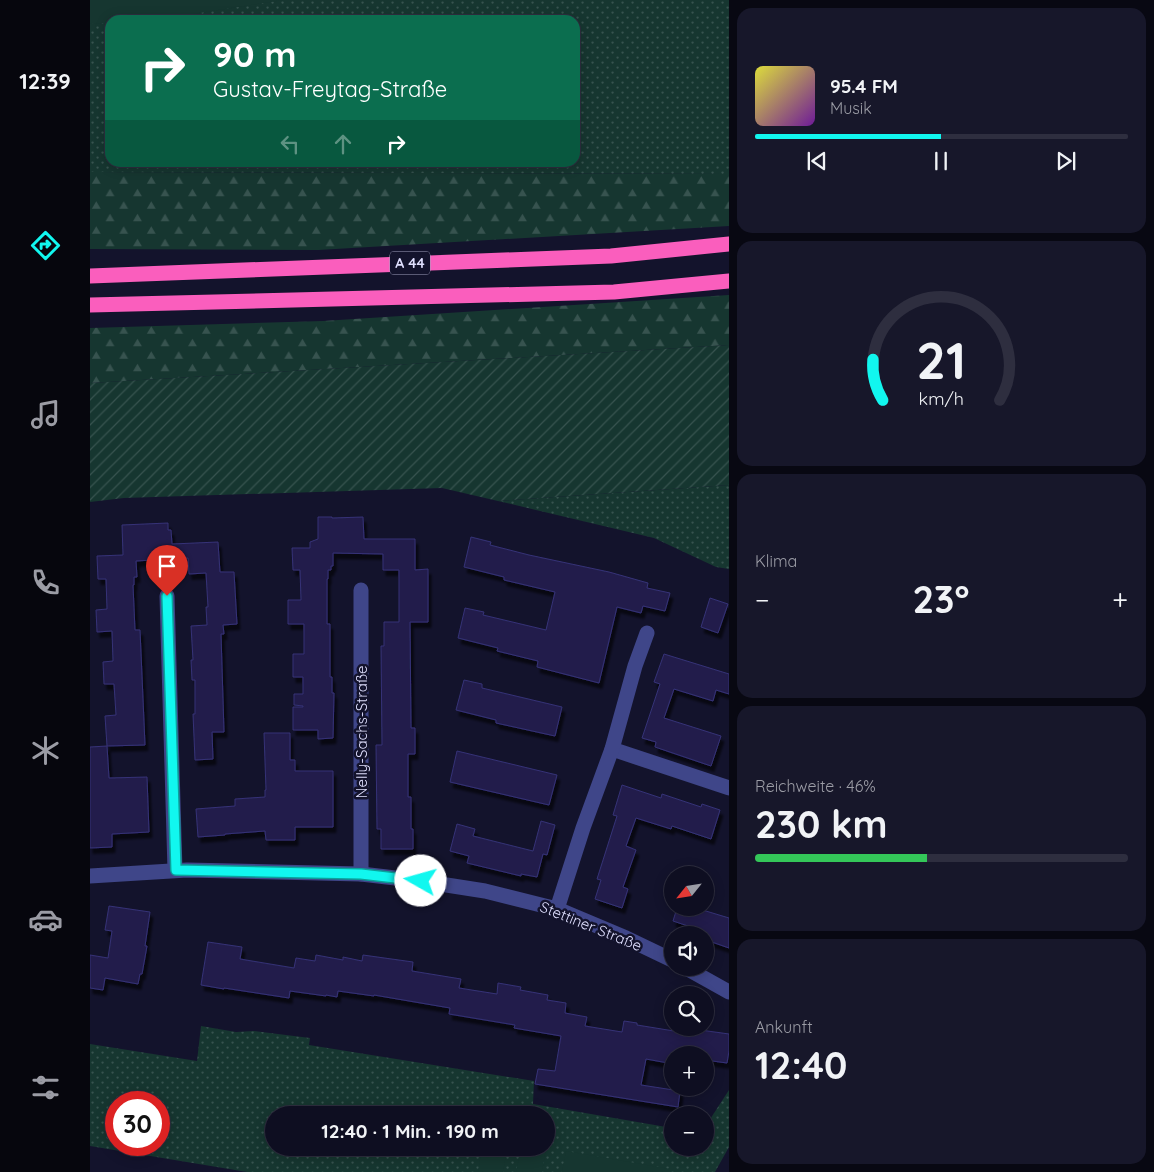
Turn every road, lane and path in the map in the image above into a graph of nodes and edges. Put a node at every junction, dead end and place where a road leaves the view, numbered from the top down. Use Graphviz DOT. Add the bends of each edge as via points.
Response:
graph roads {
  1 [pos="729,244"];
  2 [pos="90,276"];
  3 [pos="729,281"];
  4 [pos="90,305"];
  5 [pos="361,590"];
  6 [pos="167,596"];
  7 [pos="647,633"];
  8 [pos="612,749"];
  9 [pos="729,788"];
  10 [pos="176,870"];
  11 [pos="361,874"];
  12 [pos="90,876"];
  13 [pos="557,909"];
  14 [pos="664,956"];
  15 [pos="700,976"];
  16 [pos="729,992"];
  1 -- 2 [label="highway, A 44" via="611,256"];
  3 -- 4 [label="highway, A 44" via="614,292"];
  5 -- 11 [label="street, Nelly-Sachs-Straße"];
  6 -- 10 [label="street"];
  7 -- 8 [label="street"];
  8 -- 9 [label="street"];
  8 -- 13 [label="street"];
  10 -- 11 [label="street, Stettiner Straße"];
  10 -- 12 [label="street, Stettiner Straße"];
  11 -- 13 [label="street, Stettiner Straße" via="485,892"];
  13 -- 14 [label="street, Stettiner Straße"];
  15 -- 16 [label="street"];
}
